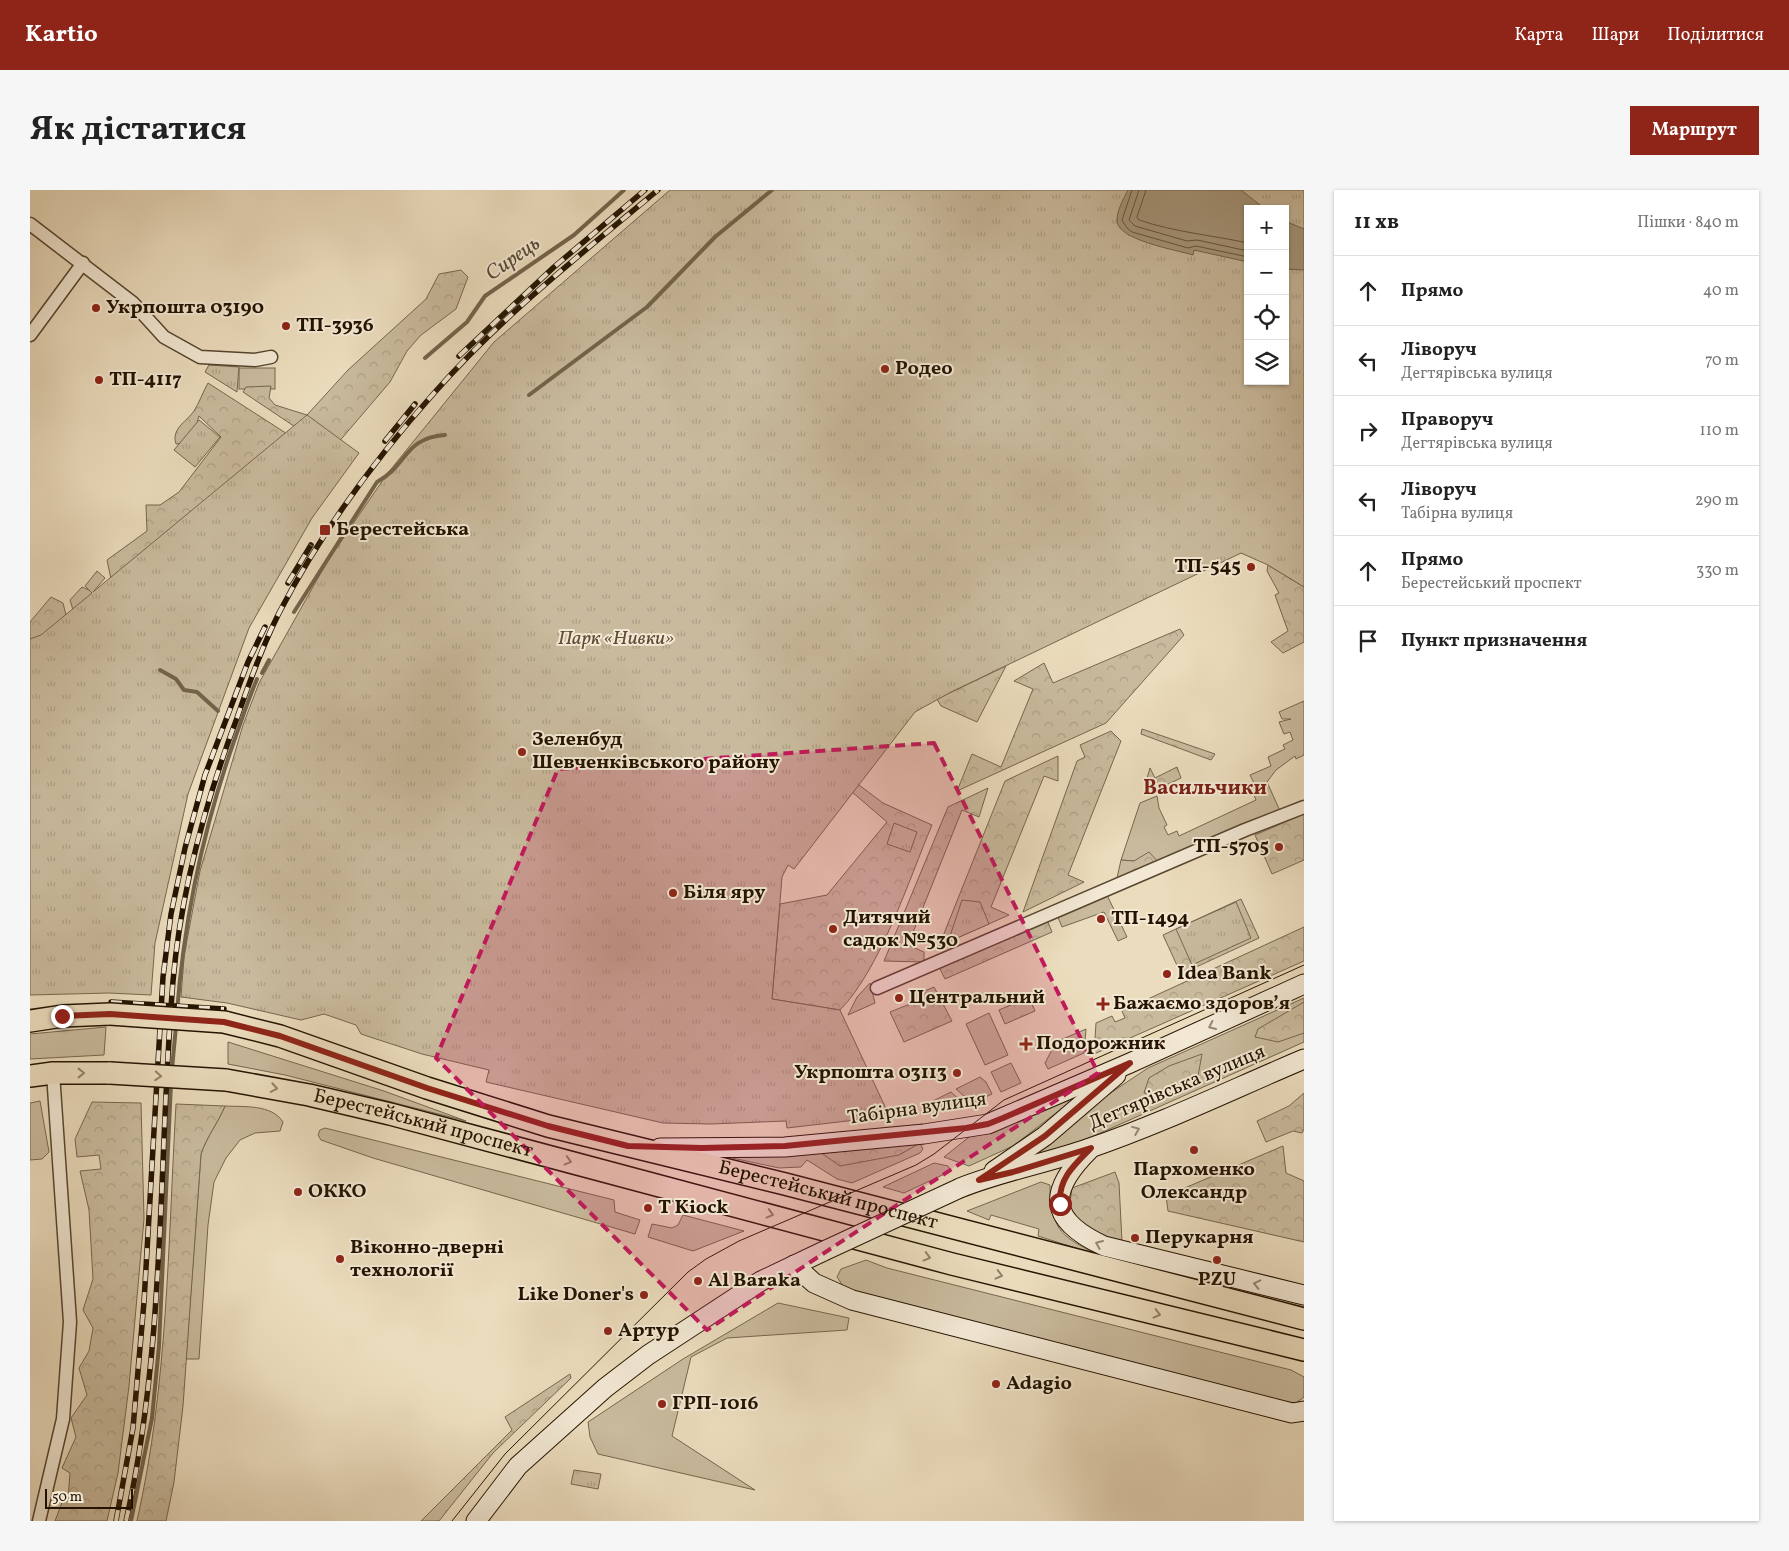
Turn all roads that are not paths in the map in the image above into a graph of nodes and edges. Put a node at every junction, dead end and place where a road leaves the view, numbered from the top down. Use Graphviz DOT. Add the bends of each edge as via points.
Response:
graph roads {
  1 [pos="30,224"];
  2 [pos="83,263"];
  3 [pos="30,335"];
  4 [pos="271,357"];
  5 [pos="1304,807"];
  6 [pos="1304,984"];
  7 [pos="876,988"];
  8 [pos="30,1021"];
  9 [pos="1304,1058"];
  10 [pos="1130,1063"];
  11 [pos="53,1073"];
  12 [pos="30,1076"];
  13 [pos="628,1146"];
  14 [pos="1091,1148"];
  15 [pos="979,1180"];
  16 [pos="794,1264"];
  17 [pos="1304,1295"];
  18 [pos="1304,1319"];
  19 [pos="1303,1352"];
  20 [pos="1303,1411"];
  21 [pos="39,1521"];
  22 [pos="476,1521"];
  1 -- 2 [label="street"];
  2 -- 3 [label="street"];
  2 -- 4 [label="street" via="133,303 164,337 200,358 255,360"];
  5 -- 7 [label="street"];
  6 -- 10 [label="main road, Табірна вулиця, one-way"];
  8 -- 13 [label="main road, Берестейський проспект, bridge" via="110,1014 224,1022 280,1036 548,1126"];
  14 -- 9 [label="main road, Дегтярівська вулиця, one-way"];
  10 -- 13 [label="main road, Табірна вулиця" via="996,1121 966,1128 785,1146"];
  10 -- 15 [label="main road, Дегтярівська вулиця" via="1045,1136"];
  11 -- 12 [label="main road, Берестейський проспект"];
  11 -- 19 [label="main road, Берестейський проспект, one-way, bridge" via="226,1080 309,1095 952,1264"];
  11 -- 21 [label="street" via="70,1322 63,1419"];
  13 -- 18 [label="main road, Берестейський проспект"];
  14 -- 15 [label="main road, Дегтярівська вулиця"];
  17 -- 14 [label="main road, one-way" via="1104,1246 1088,1239 1064,1218 1059,1192 1073,1166"];
  15 -- 16 [label="main road, Дегтярівська вулиця, bridge"];
  16 -- 20 [label="main road" via="814,1283 852,1300 1282,1410"];
  16 -- 22 [label="main road, Дегтярівська вулиця" via="697,1322 606,1388 518,1466"];
}
